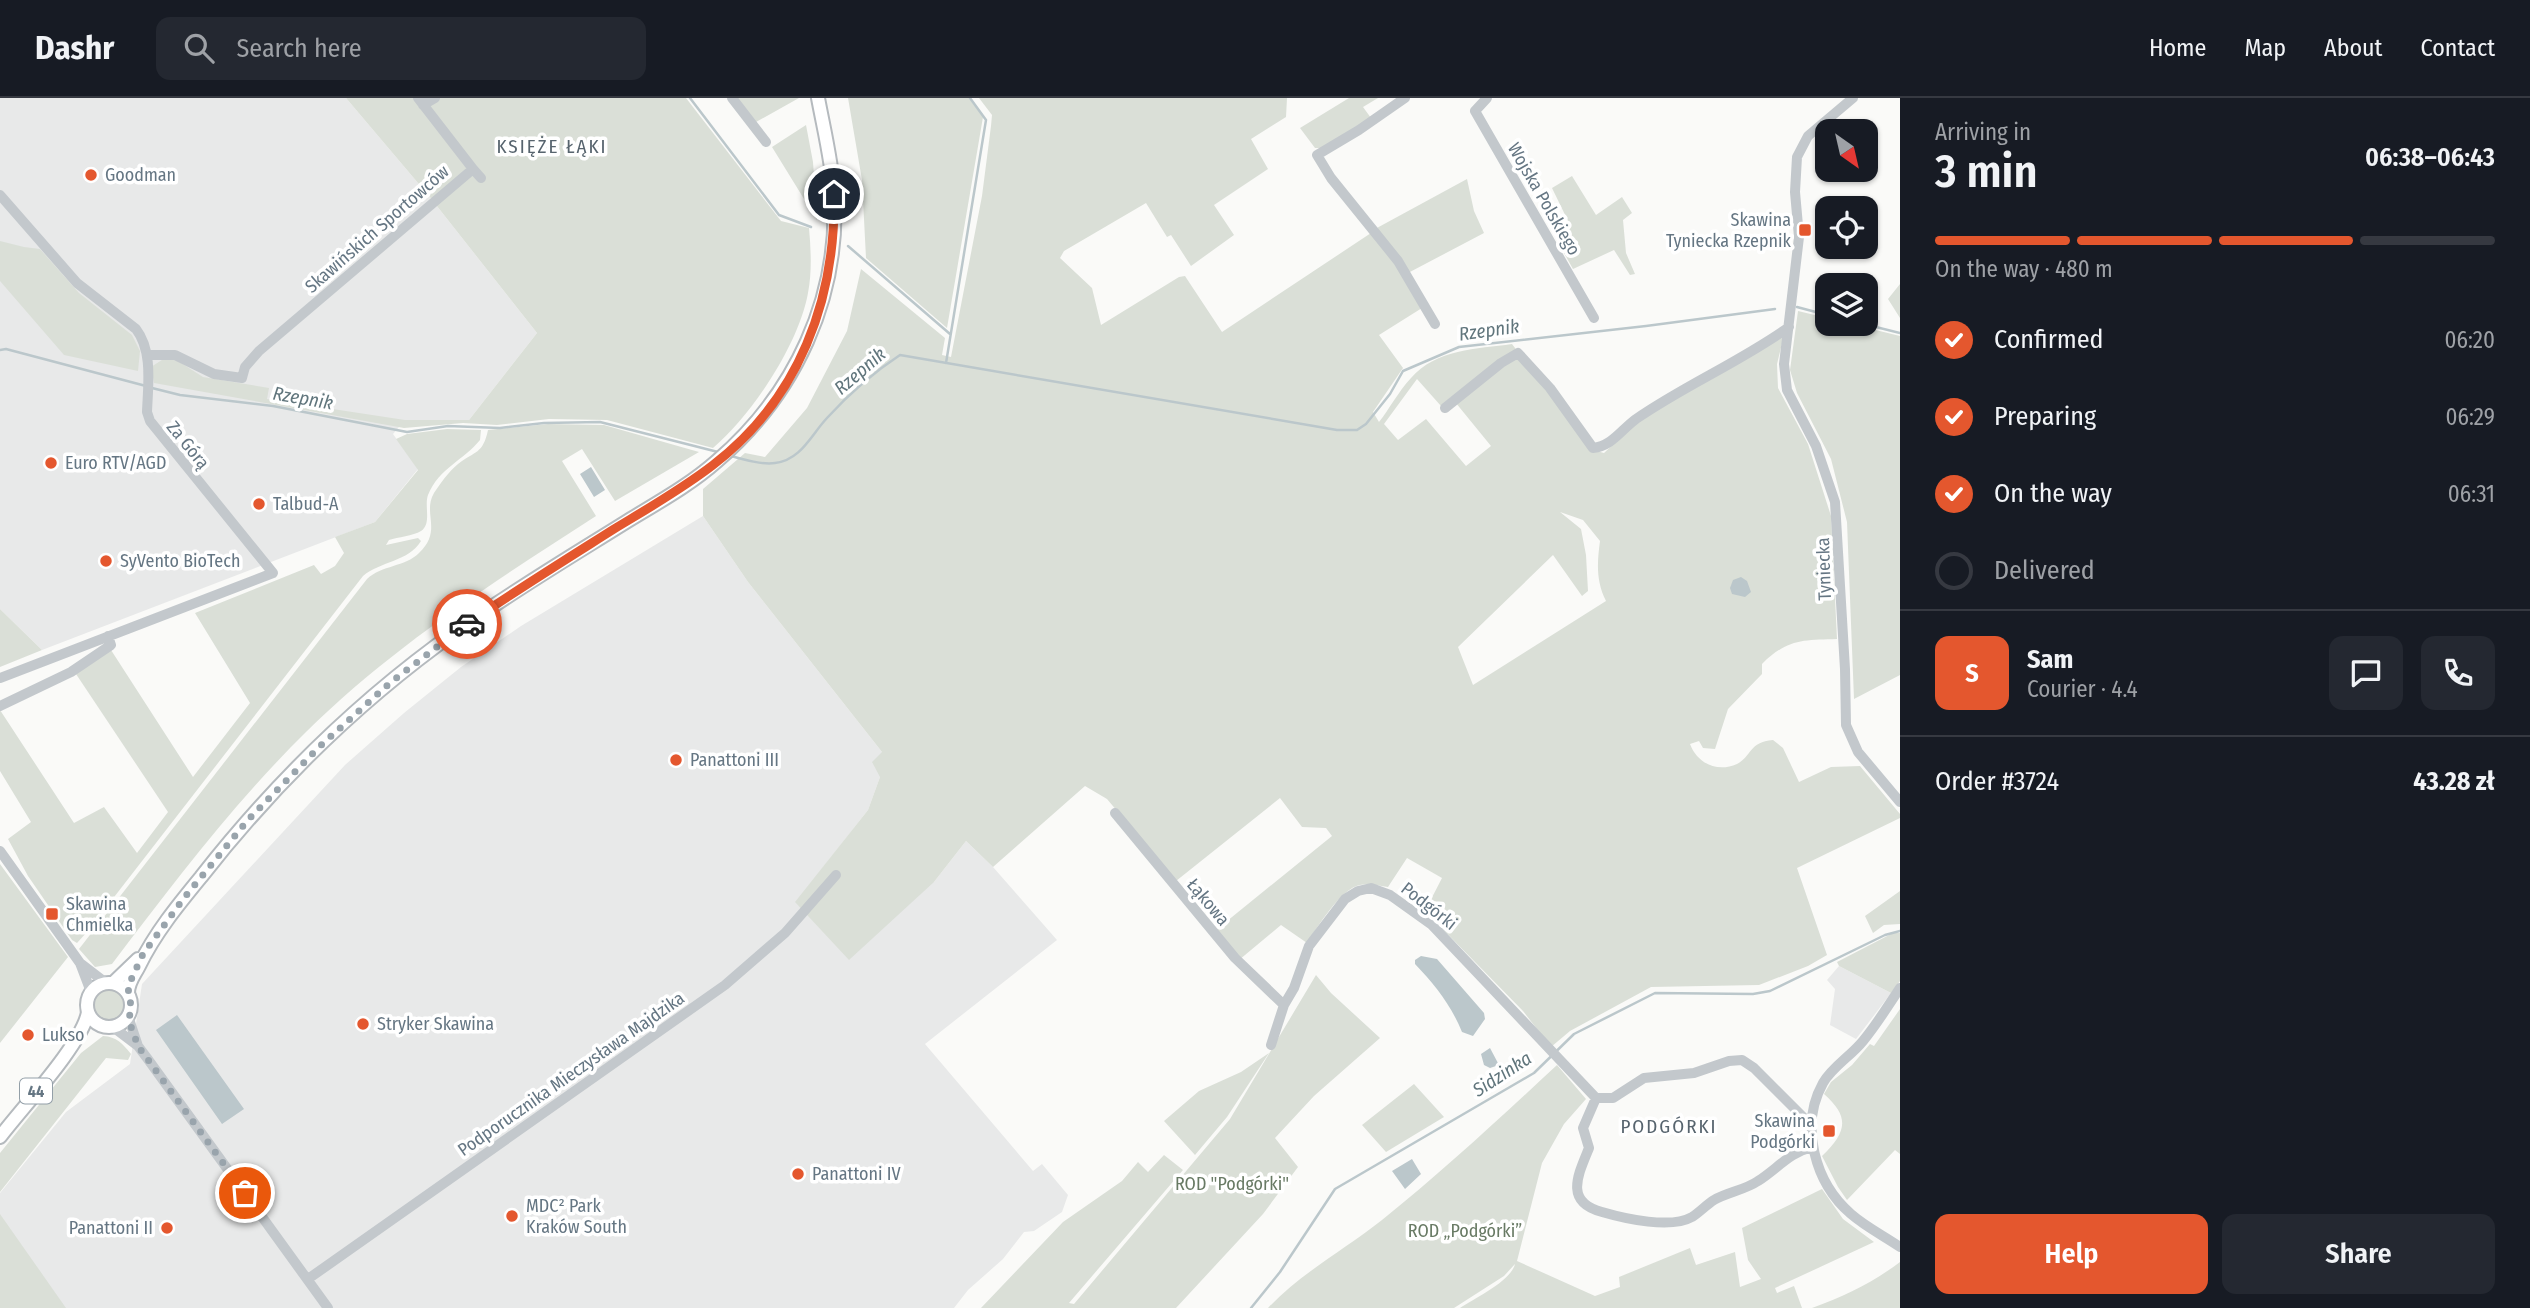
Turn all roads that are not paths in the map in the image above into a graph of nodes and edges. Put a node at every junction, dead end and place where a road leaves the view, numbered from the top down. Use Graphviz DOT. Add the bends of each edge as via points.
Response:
graph roads {
  1 [pos="435,98"];
  2 [pos="732,98"];
  3 [pos="818,98"];
  4 [pos="1405,98"];
  5 [pos="1487,98"];
  6 [pos="1853,98"];
  7 [pos="421,102"];
  8 [pos="766,142"];
  9 [pos="473,169"];
  10 [pos="481,178"];
  11 [pos="0,195"];
  12 [pos="1594,318"];
  13 [pos="1435,324"];
  14 [pos="1789,327"];
  15 [pos="147,355"];
  16 [pos="1445,408"];
  17 [pos="108,636"];
  18 [pos="0,678"];
  19 [pos="0,705"];
  20 [pos="1900,802"];
  21 [pos="1115,813"];
  22 [pos="0,851"];
  23 [pos="836,876"];
  24 [pos="143,954"];
  25 [pos="80,963"];
  26 [pos="109,983"];
  27 [pos="1900,988"];
  28 [pos="91,992"];
  29 [pos="128,993"];
  30 [pos="1283,1005"];
  31 [pos="88,1012"];
  32 [pos="128,1016"];
  33 [pos="107,1026"];
  34 [pos="1271,1045"];
  35 [pos="138,1046"];
  36 [pos="72,1047"];
  37 [pos="1596,1098"];
  38 [pos="1811,1125"];
  39 [pos="0,1137"];
  40 [pos="1812,1147"];
  41 [pos="1900,1247"];
  42 [pos="308,1279"];
  43 [pos="328,1308"];
  1 -- 7 [label="street"];
  2 -- 8 [label="street"];
  3 -- 24 [label="main road" via="834,194 827,285 796,366 764,414 715,464 467,624 364,705 248,820"];
  4 -- 13 [label="street" via="1317,155 1398,261"];
  5 -- 12 [label="street, Wojska Polskiego" via="1475,111"];
  6 -- 14 [label="street, Tyniecka" via="1808,136 1797,157 1799,237"];
  7 -- 9 [label="street, Skawińskich Sportowców"];
  9 -- 10 [label="street"];
  9 -- 15 [label="street, Skawińskich Sportowców" via="259,351 242,378 214,374 175,355"];
  11 -- 15 [label="street, Za Górą" via="76,283 136,329"];
  14 -- 16 [label="street" via="1636,420 1605,447 1593,448 1518,353"];
  14 -- 20 [label="street, Tyniecka" via="1784,379 1816,446 1838,521 1846,726 1858,752"];
  15 -- 17 [label="street, Za Górą" via="147,412 154,429 274,573"];
  17 -- 18 [label="street, Za Górą"];
  17 -- 19 [label="street" via="111,645 71,673"];
  21 -- 30 [label="street, Łąkowa" via="1235,958"];
  22 -- 25 [label="street"];
  23 -- 42 [label="street, Podporucznika Mieczysława Majdzika" via="785,933 725,985"];
  24 -- 26 [label="main road"];
  24 -- 29 [label="main road"];
  25 -- 26 [label="street"];
  25 -- 28 [label="street"];
  26 -- 28 [label="main road"];
  26 -- 29 [label="main road"];
  27 -- 38 [label="street" via="1864,1041 1824,1081"];
  28 -- 31 [label="main road, 44"];
  29 -- 32 [label="main road"];
  30 -- 34 [label="street, Podgórki"];
  30 -- 37 [label="street, Podgórki" via="1319,930 1345,899 1370,888 1390,895 1432,925"];
  31 -- 33 [label="main road" via="94,1021"];
  31 -- 36 [label="main road, 44"];
  32 -- 33 [label="main road, 44" via="122,1023"];
  32 -- 35 [label="street"];
  33 -- 35 [label="street"];
  33 -- 36 [label="main road, 44"];
  35 -- 42 [label="street"];
  36 -- 39 [label="main road, 44"];
  37 -- 38 [label="street" via="1613,1098 1644,1078 1694,1073 1742,1060"];
  37 -- 40 [label="street" via="1583,1128 1589,1148 1576,1180 1578,1197 1592,1209 1622,1218 1675,1223 1691,1218 1714,1200 1758,1182 1799,1150"];
  38 -- 40 [label="street"];
  40 -- 41 [label="street" via="1838,1202 1865,1226"];
  42 -- 43 [label="street"];
}
